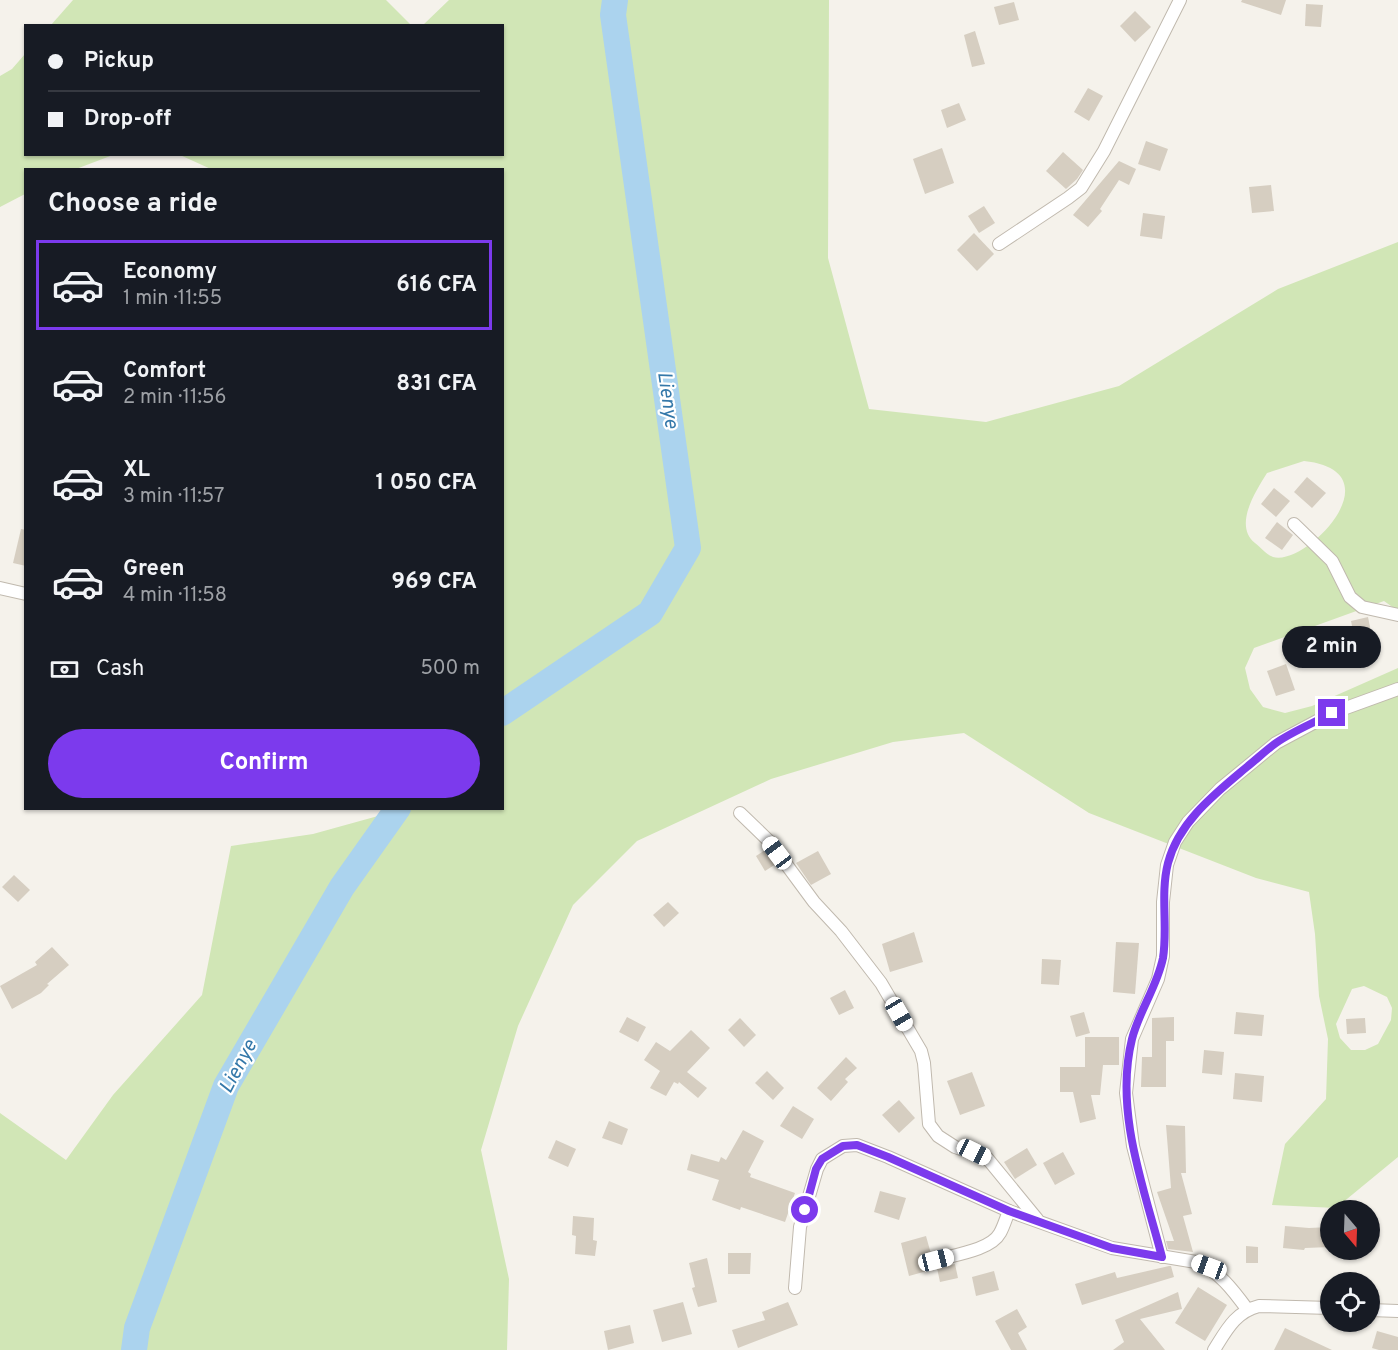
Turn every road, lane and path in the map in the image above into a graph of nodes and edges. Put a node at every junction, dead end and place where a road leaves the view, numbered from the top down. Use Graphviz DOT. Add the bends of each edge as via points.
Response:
graph roads {
  1 [pos="1180,0"];
  2 [pos="999,244"];
  3 [pos="1294,524"];
  4 [pos="0,588"];
  5 [pos="24,594"];
  6 [pos="1398,615"];
  7 [pos="1398,689"];
  8 [pos="740,813"];
  9 [pos="1009,1211"];
  10 [pos="1037,1220"];
  11 [pos="1162,1257"];
  12 [pos="936,1260"];
  13 [pos="795,1288"];
  14 [pos="1320,1308"];
  15 [pos="1247,1309"];
  16 [pos="1380,1310"];
  17 [pos="1398,1311"];
  18 [pos="1214,1350"];
  1 -- 2 [label="street" via="1104,151 1081,188"];
  3 -- 6 [label="street" via="1332,561 1350,597 1362,607"];
  4 -- 5 [label="street"];
  7 -- 11 [label="street" via="1332,713 1276,743 1220,789 1188,822 1175,842 1164,893 1163,956 1158,979 1132,1039 1126,1093 1133,1146"];
  8 -- 10 [label="street" via="769,842 881,982 921,1051 929,1124 938,1136 955,1147 987,1158"];
  9 -- 10 [label="street"];
  9 -- 12 [label="street" via="993,1242"];
  9 -- 13 [label="street" via="888,1157 857,1145 843,1146 822,1159 816,1169 800,1227"];
  10 -- 11 [label="street" via="1112,1248"];
  11 -- 15 [label="street" via="1209,1267"];
  14 -- 15 [label="street"];
  15 -- 18 [label="street" via="1229,1326"];
  16 -- 17 [label="street"];
}
